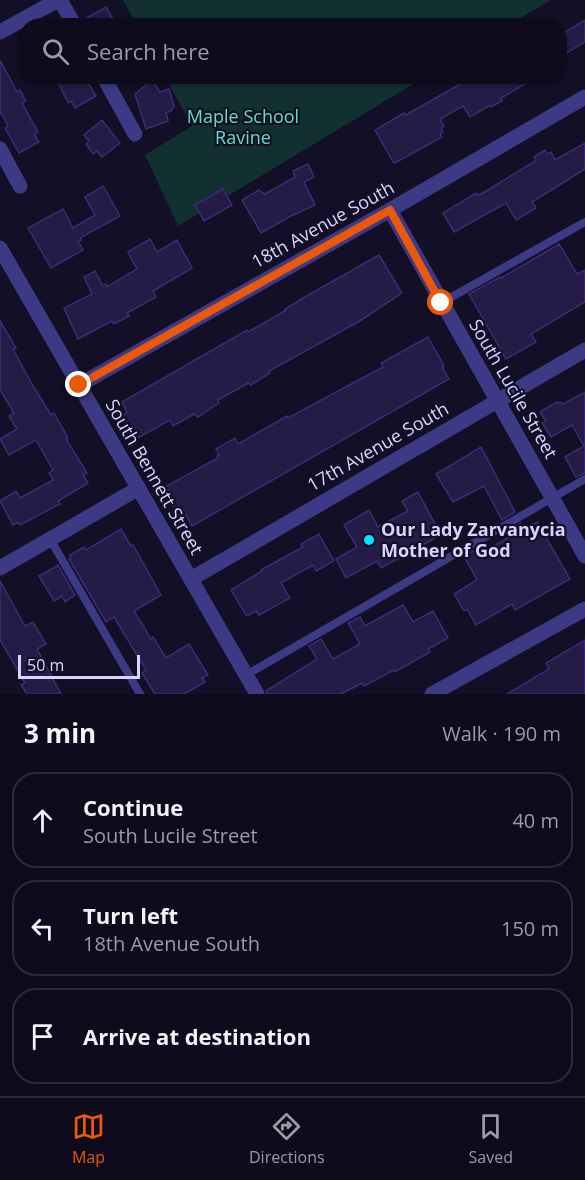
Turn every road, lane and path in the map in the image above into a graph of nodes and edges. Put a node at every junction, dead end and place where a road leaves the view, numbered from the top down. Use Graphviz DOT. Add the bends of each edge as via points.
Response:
graph roads {
  1 [pos="59,0"];
  2 [pos="26,18"];
  3 [pos="70,18"];
  4 [pos="18,22"];
  5 [pos="0,32"];
  6 [pos="107,84"];
  7 [pos="585,98"];
  8 [pos="135,134"];
  9 [pos="0,149"];
  10 [pos="20,186"];
  11 [pos="390,210"];
  12 [pos="585,222"];
  13 [pos="0,248"];
  14 [pos="441,303"];
  15 [pos="585,350"];
  16 [pos="79,385"];
  17 [pos="497,401"];
  18 [pos="585,479"];
  19 [pos="139,488"];
  20 [pos="552,498"];
  21 [pos="50,539"];
  22 [pos="585,556"];
  23 [pos="0,568"];
  24 [pos="192,579"];
  25 [pos="585,609"];
  26 [pos="246,675"];
  27 [pos="140,694"];
  28 [pos="256,694"];
  29 [pos="432,694"];
  1 -- 2 [label="street"];
  1 -- 3 [label="street"];
  4 -- 5 [label="street"];
  6 -- 8 [label="street"];
  7 -- 11 [label="street, 18th Avenue South"];
  9 -- 10 [label="street"];
  11 -- 14 [label="street, South Lucile Street"];
  11 -- 16 [label="street, 18th Avenue South"];
  12 -- 14 [label="lane"];
  13 -- 16 [label="street, South Bennett Street"];
  14 -- 17 [label="street, South Lucile Street"];
  15 -- 17 [label="street, 17th Avenue South"];
  16 -- 19 [label="street, South Bennett Street"];
  17 -- 20 [label="street, South Lucile Street"];
  17 -- 24 [label="street, 17th Avenue South"];
  18 -- 20 [label="lane"];
  19 -- 21 [label="street"];
  19 -- 24 [label="street, South Bennett Street"];
  20 -- 22 [label="street, South Lucile Street"];
  20 -- 26 [label="lane"];
  21 -- 23 [label="street"];
  21 -- 27 [label="lane"];
  24 -- 26 [label="street, South Bennett Street"];
  25 -- 29 [label="street"];
  26 -- 28 [label="street, South Bennett Street"];
}
